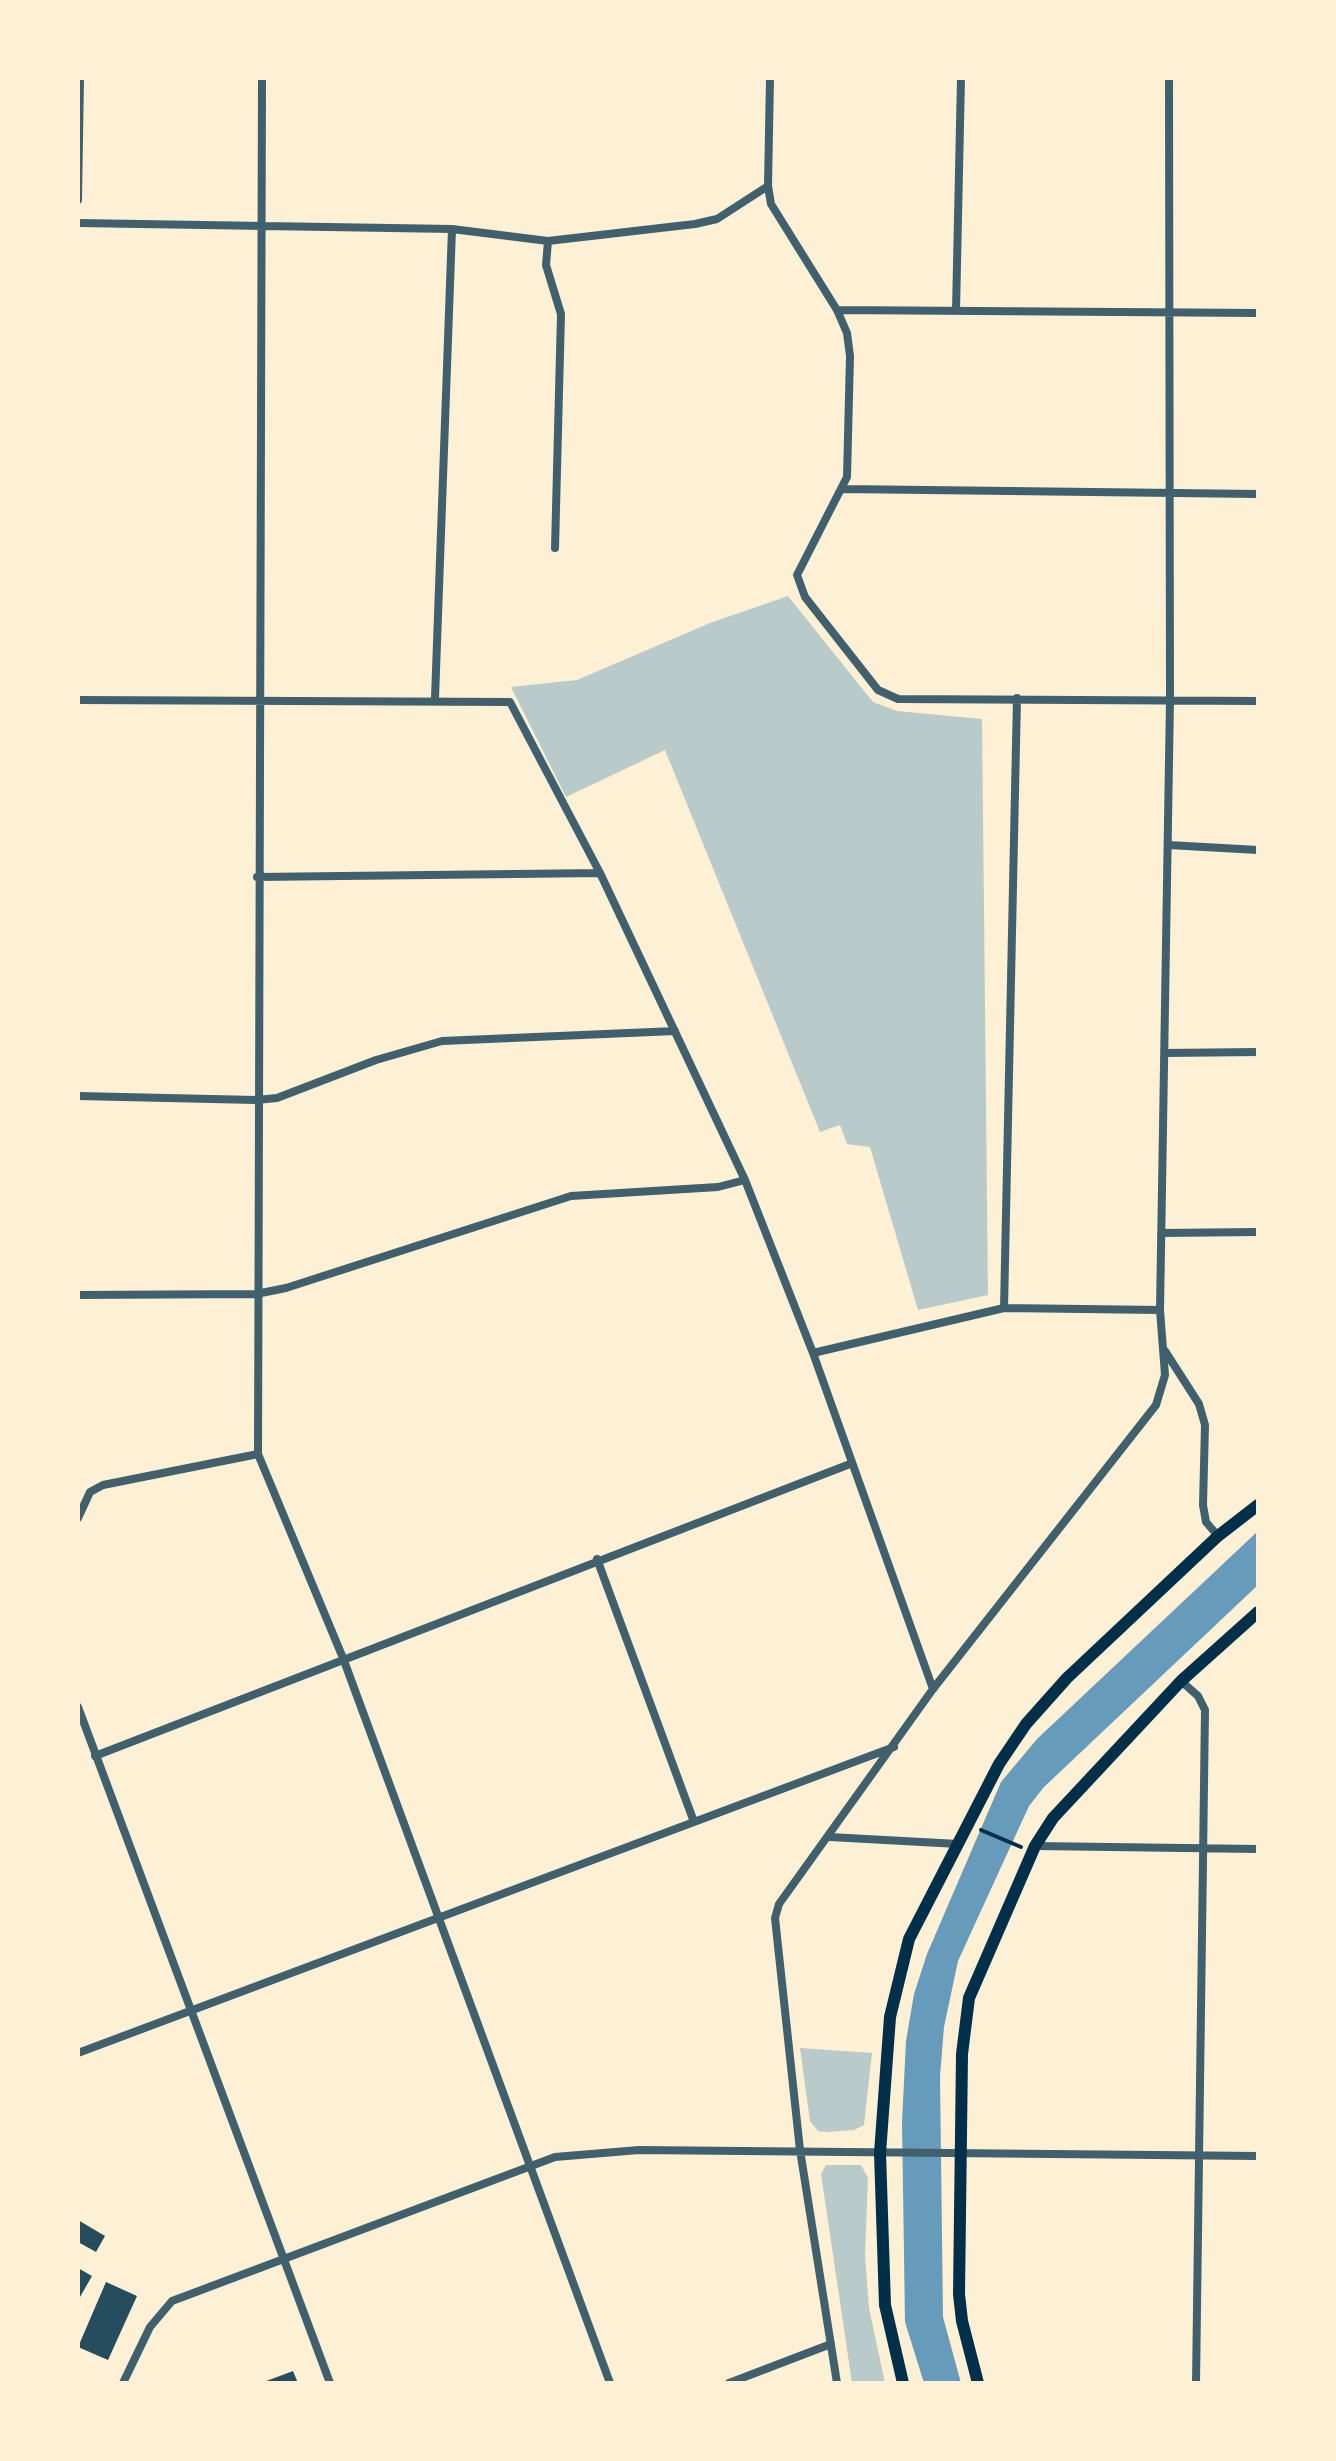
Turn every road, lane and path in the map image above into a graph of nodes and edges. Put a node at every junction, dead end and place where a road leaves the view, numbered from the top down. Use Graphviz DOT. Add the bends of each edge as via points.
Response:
graph roads {
  1 [pos="80,78"];
  2 [pos="262,78"];
  3 [pos="770,78"];
  4 [pos="961,78"];
  5 [pos="1169,78"];
  6 [pos="768,186"];
  7 [pos="78,200"];
  8 [pos="78,223"];
  9 [pos="261,226"];
  10 [pos="452,229"];
  11 [pos="548,241"];
  12 [pos="837,310"];
  13 [pos="956,311"];
  14 [pos="1170,313"];
  15 [pos="1258,313"];
  16 [pos="843,489"];
  17 [pos="1170,493"];
  18 [pos="1258,494"];
  19 [pos="555,548"];
  20 [pos="435,698"];
  21 [pos="1017,698"];
  22 [pos="258,699"];
  23 [pos="78,700"];
  24 [pos="1170,700"];
  25 [pos="1258,701"];
  26 [pos="1168,845"];
  27 [pos="1258,850"];
  28 [pos="600,873"];
  29 [pos="257,877"];
  30 [pos="675,1031"];
  31 [pos="1258,1052"];
  32 [pos="1165,1053"];
  33 [pos="78,1096"];
  34 [pos="256,1100"];
  35 [pos="745,1180"];
  36 [pos="1258,1232"];
  37 [pos="1161,1233"];
  38 [pos="256,1294"];
  39 [pos="78,1295"];
  40 [pos="1004,1308"];
  41 [pos="1160,1310"];
  42 [pos="1164,1350"];
  43 [pos="813,1353"];
  44 [pos="258,1454"];
  45 [pos="850,1464"];
  46 [pos="1258,1505"];
  47 [pos="78,1518"];
  48 [pos="1218,1536"];
  49 [pos="597,1559"];
  50 [pos="1258,1612"];
  51 [pos="343,1658"];
  52 [pos="1181,1681"];
  53 [pos="933,1689"];
  54 [pos="78,1707"];
  55 [pos="894,1747"];
  56 [pos="95,1756"];
  57 [pos="694,1822"];
  58 [pos="968,1824"];
  59 [pos="830,1837"];
  60 [pos="958,1844"];
  61 [pos="1034,1849"];
  62 [pos="1201,1849"];
  63 [pos="1258,1849"];
  64 [pos="439,1918"];
  65 [pos="191,2012"];
  66 [pos="78,2053"];
  67 [pos="800,2150"];
  68 [pos="885,2152"];
  69 [pos="953,2152"];
  70 [pos="1200,2155"];
  71 [pos="1258,2156"];
  72 [pos="529,2165"];
  73 [pos="283,2258"];
  74 [pos="831,2344"];
  75 [pos="123,2383"];
  76 [pos="330,2383"];
  77 [pos="610,2383"];
  78 [pos="729,2383"];
  79 [pos="837,2383"];
  80 [pos="903,2383"];
  81 [pos="978,2383"];
  82 [pos="1196,2383"];
  1 -- 7 [label="street"];
  2 -- 9 [label="street"];
  3 -- 6 [label="street"];
  4 -- 13 [label="street"];
  5 -- 14 [label="street"];
  6 -- 11 [label="street" via="717,219"];
  6 -- 12 [label="street" via="777,219"];
  8 -- 9 [label="street"];
  9 -- 10 [label="street"];
  9 -- 22 [label="street"];
  10 -- 11 [label="street"];
  10 -- 20 [label="street"];
  11 -- 19 [label="street" via="546,265 561,314"];
  12 -- 13 [label="street"];
  12 -- 16 [label="street" via="850,356 850,462"];
  13 -- 14 [label="street"];
  14 -- 15 [label="street"];
  14 -- 17 [label="street"];
  16 -- 17 [label="street"];
  16 -- 21 [label="street" via="803,561 799,589 878,690 898,699"];
  17 -- 18 [label="street"];
  17 -- 24 [label="street"];
  20 -- 22 [label="street"];
  20 -- 28 [label="street" via="510,702"];
  21 -- 24 [label="street"];
  21 -- 40 [label="street"];
  22 -- 23 [label="street"];
  22 -- 29 [label="street"];
  24 -- 25 [label="street"];
  24 -- 26 [label="street"];
  26 -- 27 [label="street"];
  26 -- 32 [label="street"];
  28 -- 29 [label="street"];
  28 -- 30 [label="street"];
  29 -- 34 [label="street"];
  30 -- 34 [label="street" via="442,1041 277,1098"];
  30 -- 35 [label="street"];
  31 -- 32 [label="street"];
  32 -- 37 [label="street"];
  33 -- 34 [label="street"];
  34 -- 38 [label="street"];
  35 -- 38 [label="street" via="718,1187 571,1196"];
  35 -- 43 [label="street"];
  36 -- 37 [label="street"];
  37 -- 41 [label="street"];
  38 -- 39 [label="street"];
  38 -- 44 [label="street"];
  40 -- 41 [label="street"];
  40 -- 43 [label="street"];
  41 -- 42 [label="street"];
  42 -- 48 [label="street" via="1199,1404 1205,1425 1203,1505 1206,1522"];
  42 -- 53 [label="street" via="1165,1375 1156,1405"];
  43 -- 45 [label="street"];
  44 -- 47 [label="street" via="103,1485 90,1492"];
  44 -- 51 [label="street"];
  45 -- 49 [label="street"];
  45 -- 53 [label="street"];
  46 -- 48 [label="main road"];
  48 -- 58 [label="main road" via="1047,1699 1011,1744"];
  49 -- 51 [label="street"];
  49 -- 57 [label="street"];
  50 -- 52 [label="main road"];
  51 -- 56 [label="street"];
  51 -- 64 [label="street"];
  52 -- 61 [label="main road" via="1068,1800"];
  52 -- 62 [label="street" via="1205,1710"];
  53 -- 55 [label="street"];
  54 -- 56 [label="street"];
  55 -- 57 [label="street"];
  55 -- 59 [label="street"];
  56 -- 65 [label="street"];
  57 -- 64 [label="street"];
  58 -- 60 [label="main road"];
  58 -- 61 [label="path"];
  59 -- 60 [label="street"];
  59 -- 67 [label="street" via="779,1904 775,1918"];
  60 -- 68 [label="main road" via="902,1958 890,2017"];
  61 -- 62 [label="street"];
  61 -- 69 [label="main road" via="969,1998"];
  62 -- 63 [label="street"];
  62 -- 70 [label="street"];
  64 -- 65 [label="street"];
  64 -- 72 [label="street"];
  65 -- 66 [label="street"];
  65 -- 73 [label="street"];
  67 -- 68 [label="street"];
  67 -- 72 [label="street" via="639,2150 555,2157"];
  67 -- 74 [label="street"];
  68 -- 69 [label="street"];
  68 -- 80 [label="main road" via="885,2305"];
  69 -- 70 [label="street"];
  69 -- 81 [label="main road" via="959,2294"];
  70 -- 71 [label="street"];
  70 -- 82 [label="street"];
  72 -- 73 [label="street"];
  72 -- 77 [label="street"];
  73 -- 75 [label="street" via="172,2301 150,2327"];
  73 -- 76 [label="street"];
  74 -- 78 [label="street"];
  74 -- 79 [label="street"];
}
